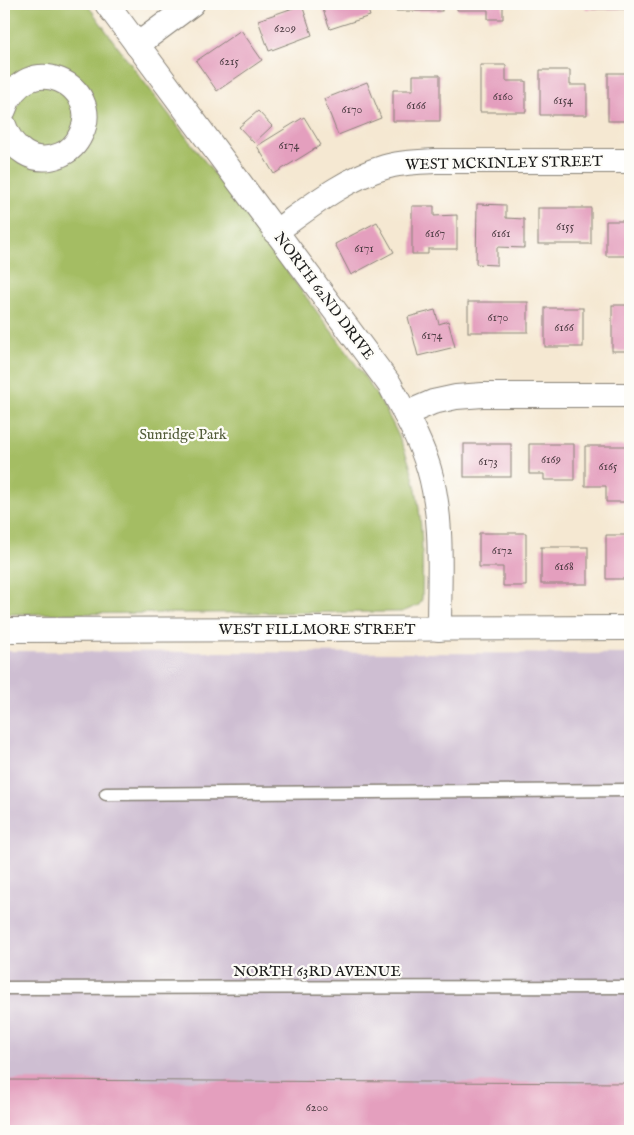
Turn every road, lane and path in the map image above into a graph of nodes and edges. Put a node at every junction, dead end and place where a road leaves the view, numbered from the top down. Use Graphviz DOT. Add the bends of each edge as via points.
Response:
graph roads {
  1 [pos="107,4"];
  2 [pos="192,4"];
  3 [pos="137,45"];
  4 [pos="4,110"];
  5 [pos="5,133"];
  6 [pos="630,161"];
  7 [pos="275,232"];
  8 [pos="630,395"];
  9 [pos="405,414"];
  10 [pos="630,628"];
  11 [pos="439,629"];
  12 [pos="4,630"];
  13 [pos="630,790"];
  14 [pos="106,794"];
  15 [pos="4,988"];
  16 [pos="630,988"];
  1 -- 3 [label="street, NORTH 62ND DRIVE"];
  2 -- 3 [label="street"];
  3 -- 7 [label="street, NORTH 62ND DRIVE"];
  4 -- 5 [label="street" via="16,87 41,76 68,84 84,107 85,119 78,141 59,156 48,158 30,155 15,146"];
  6 -- 7 [label="street, WEST MCKINLEY STREET" via="435,161 393,166 345,184"];
  7 -- 9 [label="street, NORTH 62ND DRIVE" via="390,385"];
  8 -- 9 [label="street" via="456,397 433,402"];
  9 -- 11 [label="street, NORTH 62ND DRIVE" via="429,468 434,493 438,526"];
  10 -- 11 [label="street, WEST FILLMORE STREET"];
  11 -- 12 [label="street, WEST FILLMORE STREET"];
  13 -- 14 [label="lane"];
  15 -- 16 [label="lane, NORTH 63RD AVENUE"];
}
